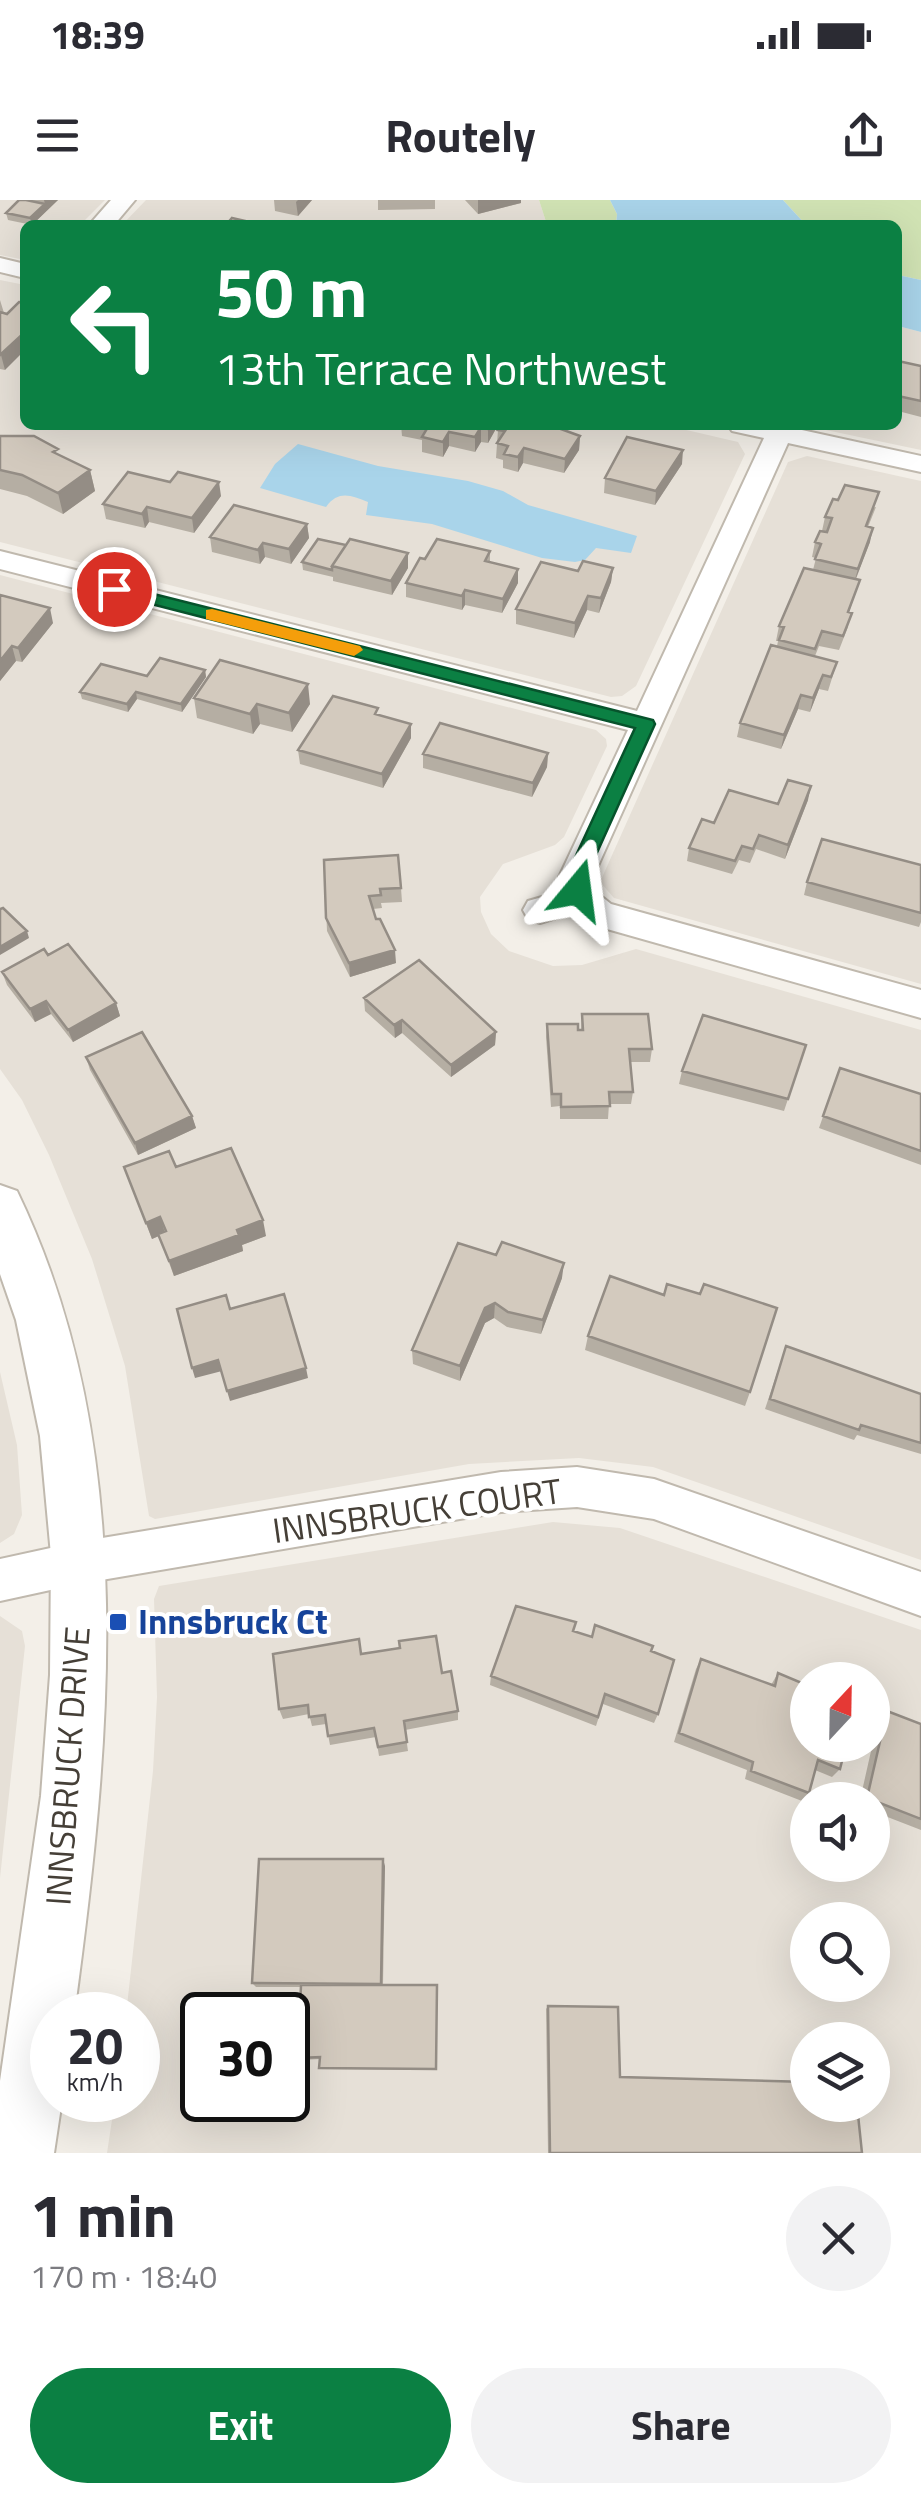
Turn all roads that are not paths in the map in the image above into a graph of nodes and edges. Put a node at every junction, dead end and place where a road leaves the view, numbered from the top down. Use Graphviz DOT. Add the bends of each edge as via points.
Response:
graph roads {
  1 [pos="124,200"];
  2 [pos="106,220"];
  3 [pos="765,430"];
  4 [pos="779,433"];
  5 [pos="921,464"];
  6 [pos="0,560"];
  7 [pos="646,724"];
  8 [pos="582,898"];
  9 [pos="540,910"];
  10 [pos="921,1004"];
  11 [pos="0,1206"];
  12 [pos="78,1563"];
  13 [pos="0,1580"];
  14 [pos="921,1594"];
  15 [pos="21,2153"];
  1 -- 2 [label="street"];
  3 -- 4 [label="street"];
  4 -- 5 [label="street"];
  4 -- 7 [label="street"];
  6 -- 7 [label="street"];
  7 -- 8 [label="street" via="576,877"];
  8 -- 9 [label="street"];
  8 -- 10 [label="street" via="600,914"];
  11 -- 12 [label="street, INNSBRUCK DRIVE" via="37,1303 60,1409"];
  12 -- 13 [label="street, INNSBRUCK COURT"];
  12 -- 14 [label="street, INNSBRUCK COURT" via="501,1492 578,1487 654,1499"];
  12 -- 15 [label="street, INNSBRUCK DRIVE" via="74,1778"];
}
